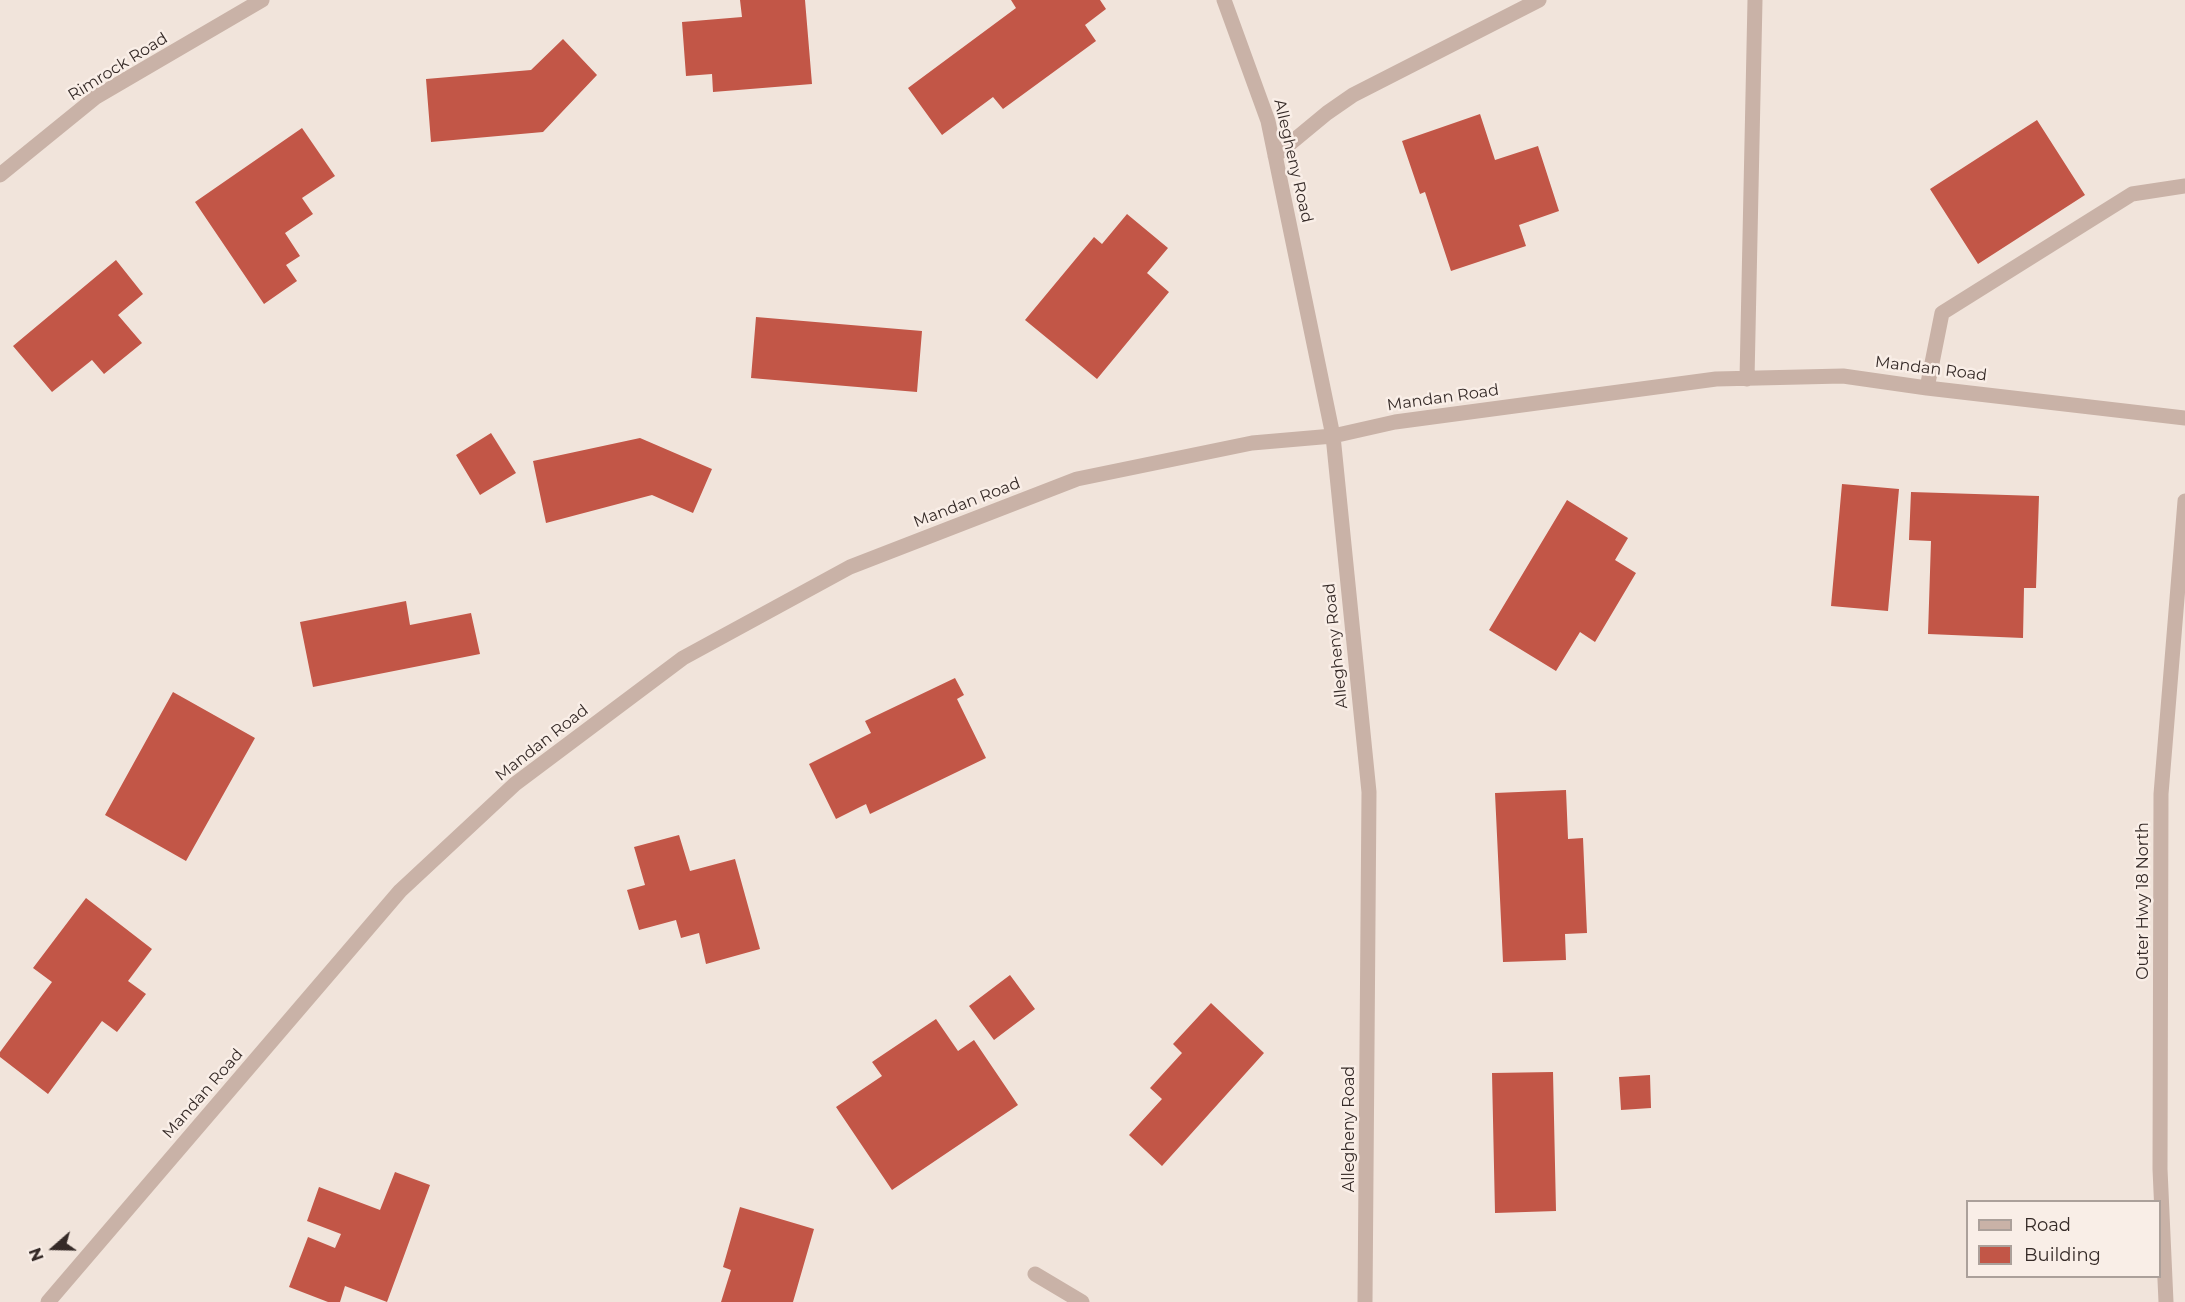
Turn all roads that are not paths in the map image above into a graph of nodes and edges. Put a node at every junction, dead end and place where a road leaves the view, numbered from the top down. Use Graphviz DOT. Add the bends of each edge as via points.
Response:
graph roads {
  1 [pos="262,0"];
  2 [pos="1224,0"];
  3 [pos="1539,0"];
  4 [pos="1755,0"];
  5 [pos="1275,156"];
  6 [pos="0,175"];
  7 [pos="2185,186"];
  8 [pos="1747,379"];
  9 [pos="1927,388"];
  10 [pos="2185,418"];
  11 [pos="1333,436"];
  12 [pos="2185,501"];
  13 [pos="1035,1274"];
  14 [pos="48,1302"];
  15 [pos="1082,1302"];
  16 [pos="1365,1302"];
  17 [pos="2166,1302"];
  1 -- 6 [label="street, Rimrock Road" via="96,97"];
  2 -- 5 [label="street, Allegheny Road" via="1268,121"];
  3 -- 5 [label="street" via="1353,95"];
  4 -- 8 [label="street"];
  5 -- 11 [label="street, Allegheny Road"];
  7 -- 9 [label="street" via="2132,194 1942,313"];
  8 -- 9 [label="street, Mandan Road" via="1843,376"];
  8 -- 11 [label="street, Mandan Road" via="1716,379 1395,422"];
  9 -- 10 [label="street, Mandan Road"];
  11 -- 14 [label="street, Mandan Road" via="1252,443 1077,480 850,567 683,658 515,784 400,891"];
  11 -- 16 [label="street, Allegheny Road" via="1369,792"];
  12 -- 17 [label="street, Outer Hwy 18 North" via="2161,794 2160,1169"];
  13 -- 15 [label="street"];
}
